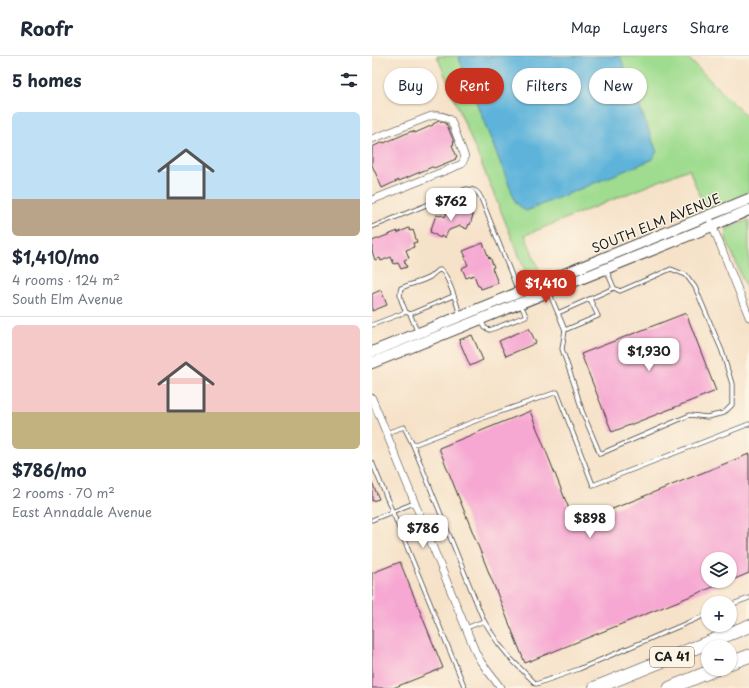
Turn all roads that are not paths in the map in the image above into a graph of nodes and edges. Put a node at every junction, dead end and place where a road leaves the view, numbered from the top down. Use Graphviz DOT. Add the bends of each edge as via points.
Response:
graph roads {
  1 [pos="372,139"];
  2 [pos="749,199"];
  3 [pos="372,200"];
  4 [pos="749,210"];
  5 [pos="710,221"];
  6 [pos="372,227"];
  7 [pos="606,268"];
  8 [pos="614,288"];
  9 [pos="549,291"];
  10 [pos="519,292"];
  11 [pos="453,296"];
  12 [pos="590,299"];
  13 [pos="408,313"];
  14 [pos="558,313"];
  15 [pos="460,316"];
  16 [pos="749,317"];
  17 [pos="372,325"];
  18 [pos="565,330"];
  19 [pos="418,333"];
  20 [pos="372,352"];
  21 [pos="372,363"];
  22 [pos="372,398"];
  23 [pos="749,424"];
  24 [pos="386,433"];
  25 [pos="413,445"];
  26 [pos="372,462"];
  27 [pos="414,502"];
  28 [pos="392,511"];
  29 [pos="372,520"];
  30 [pos="749,598"];
  31 [pos="737,602"];
  32 [pos="701,617"];
  33 [pos="484,621"];
  34 [pos="749,626"];
  35 [pos="466,628"];
  36 [pos="749,656"];
  37 [pos="737,661"];
  38 [pos="701,675"];
  39 [pos="499,687"];
  40 [pos="465,688"];
  41 [pos="595,688"];
  42 [pos="670,688"];
  1 -- 3 [label="street" via="431,116 447,117 451,120 465,157 462,164"];
  2 -- 5 [label="main road, SOUTH ELM AVENUE"];
  4 -- 5 [label="main road, SOUTH ELM AVENUE"];
  5 -- 7 [label="main road, SOUTH ELM AVENUE"];
  5 -- 10 [label="main road, SOUTH ELM AVENUE"];
  5 -- 16 [label="street"];
  6 -- 10 [label="lane" via="466,190 475,190 481,198"];
  7 -- 8 [label="lane"];
  7 -- 9 [label="main road, SOUTH ELM AVENUE"];
  8 -- 12 [label="lane"];
  8 -- 18 [label="lane" via="620,291 671,269 686,275 695,287 722,351 732,384 732,405 724,413 707,417 690,415 600,454 582,411 562,349"];
  9 -- 14 [label="lane"];
  9 -- 21 [label="main road, SOUTH ELM AVENUE"];
  10 -- 15 [label="main road, SOUTH ELM AVENUE"];
  11 -- 13 [label="lane"];
  11 -- 13 [label="lane" via="443,272 438,271 430,277 401,288 399,293"];
  11 -- 15 [label="lane"];
  12 -- 14 [label="lane"];
  12 -- 18 [label="lane" via="598,316"];
  13 -- 17 [label="lane"];
  13 -- 19 [label="lane"];
  14 -- 18 [label="lane"];
  15 -- 19 [label="main road, SOUTH ELM AVENUE"];
  19 -- 20 [label="main road, SOUTH ELM AVENUE"];
  22 -- 24 [label="street"];
  23 -- 25 [label="lane" via="593,485 557,392"];
  24 -- 25 [label="lane" via="404,427"];
  24 -- 27 [label="street"];
  25 -- 33 [label="lane"];
  26 -- 28 [label="lane"];
  27 -- 28 [label="lane"];
  27 -- 35 [label="street"];
  28 -- 29 [label="lane"];
  28 -- 40 [label="lane"];
  30 -- 31 [label="lane"];
  32 -- 33 [label="lane" via="579,669 536,684 511,659"];
  33 -- 35 [label="lane"];
  34 -- 41 [label="highway, CA 41"];
  35 -- 39 [label="street" via="481,662"];
  36 -- 37 [label="highway"];
  38 -- 42 [label="highway, CA 41"];
}
